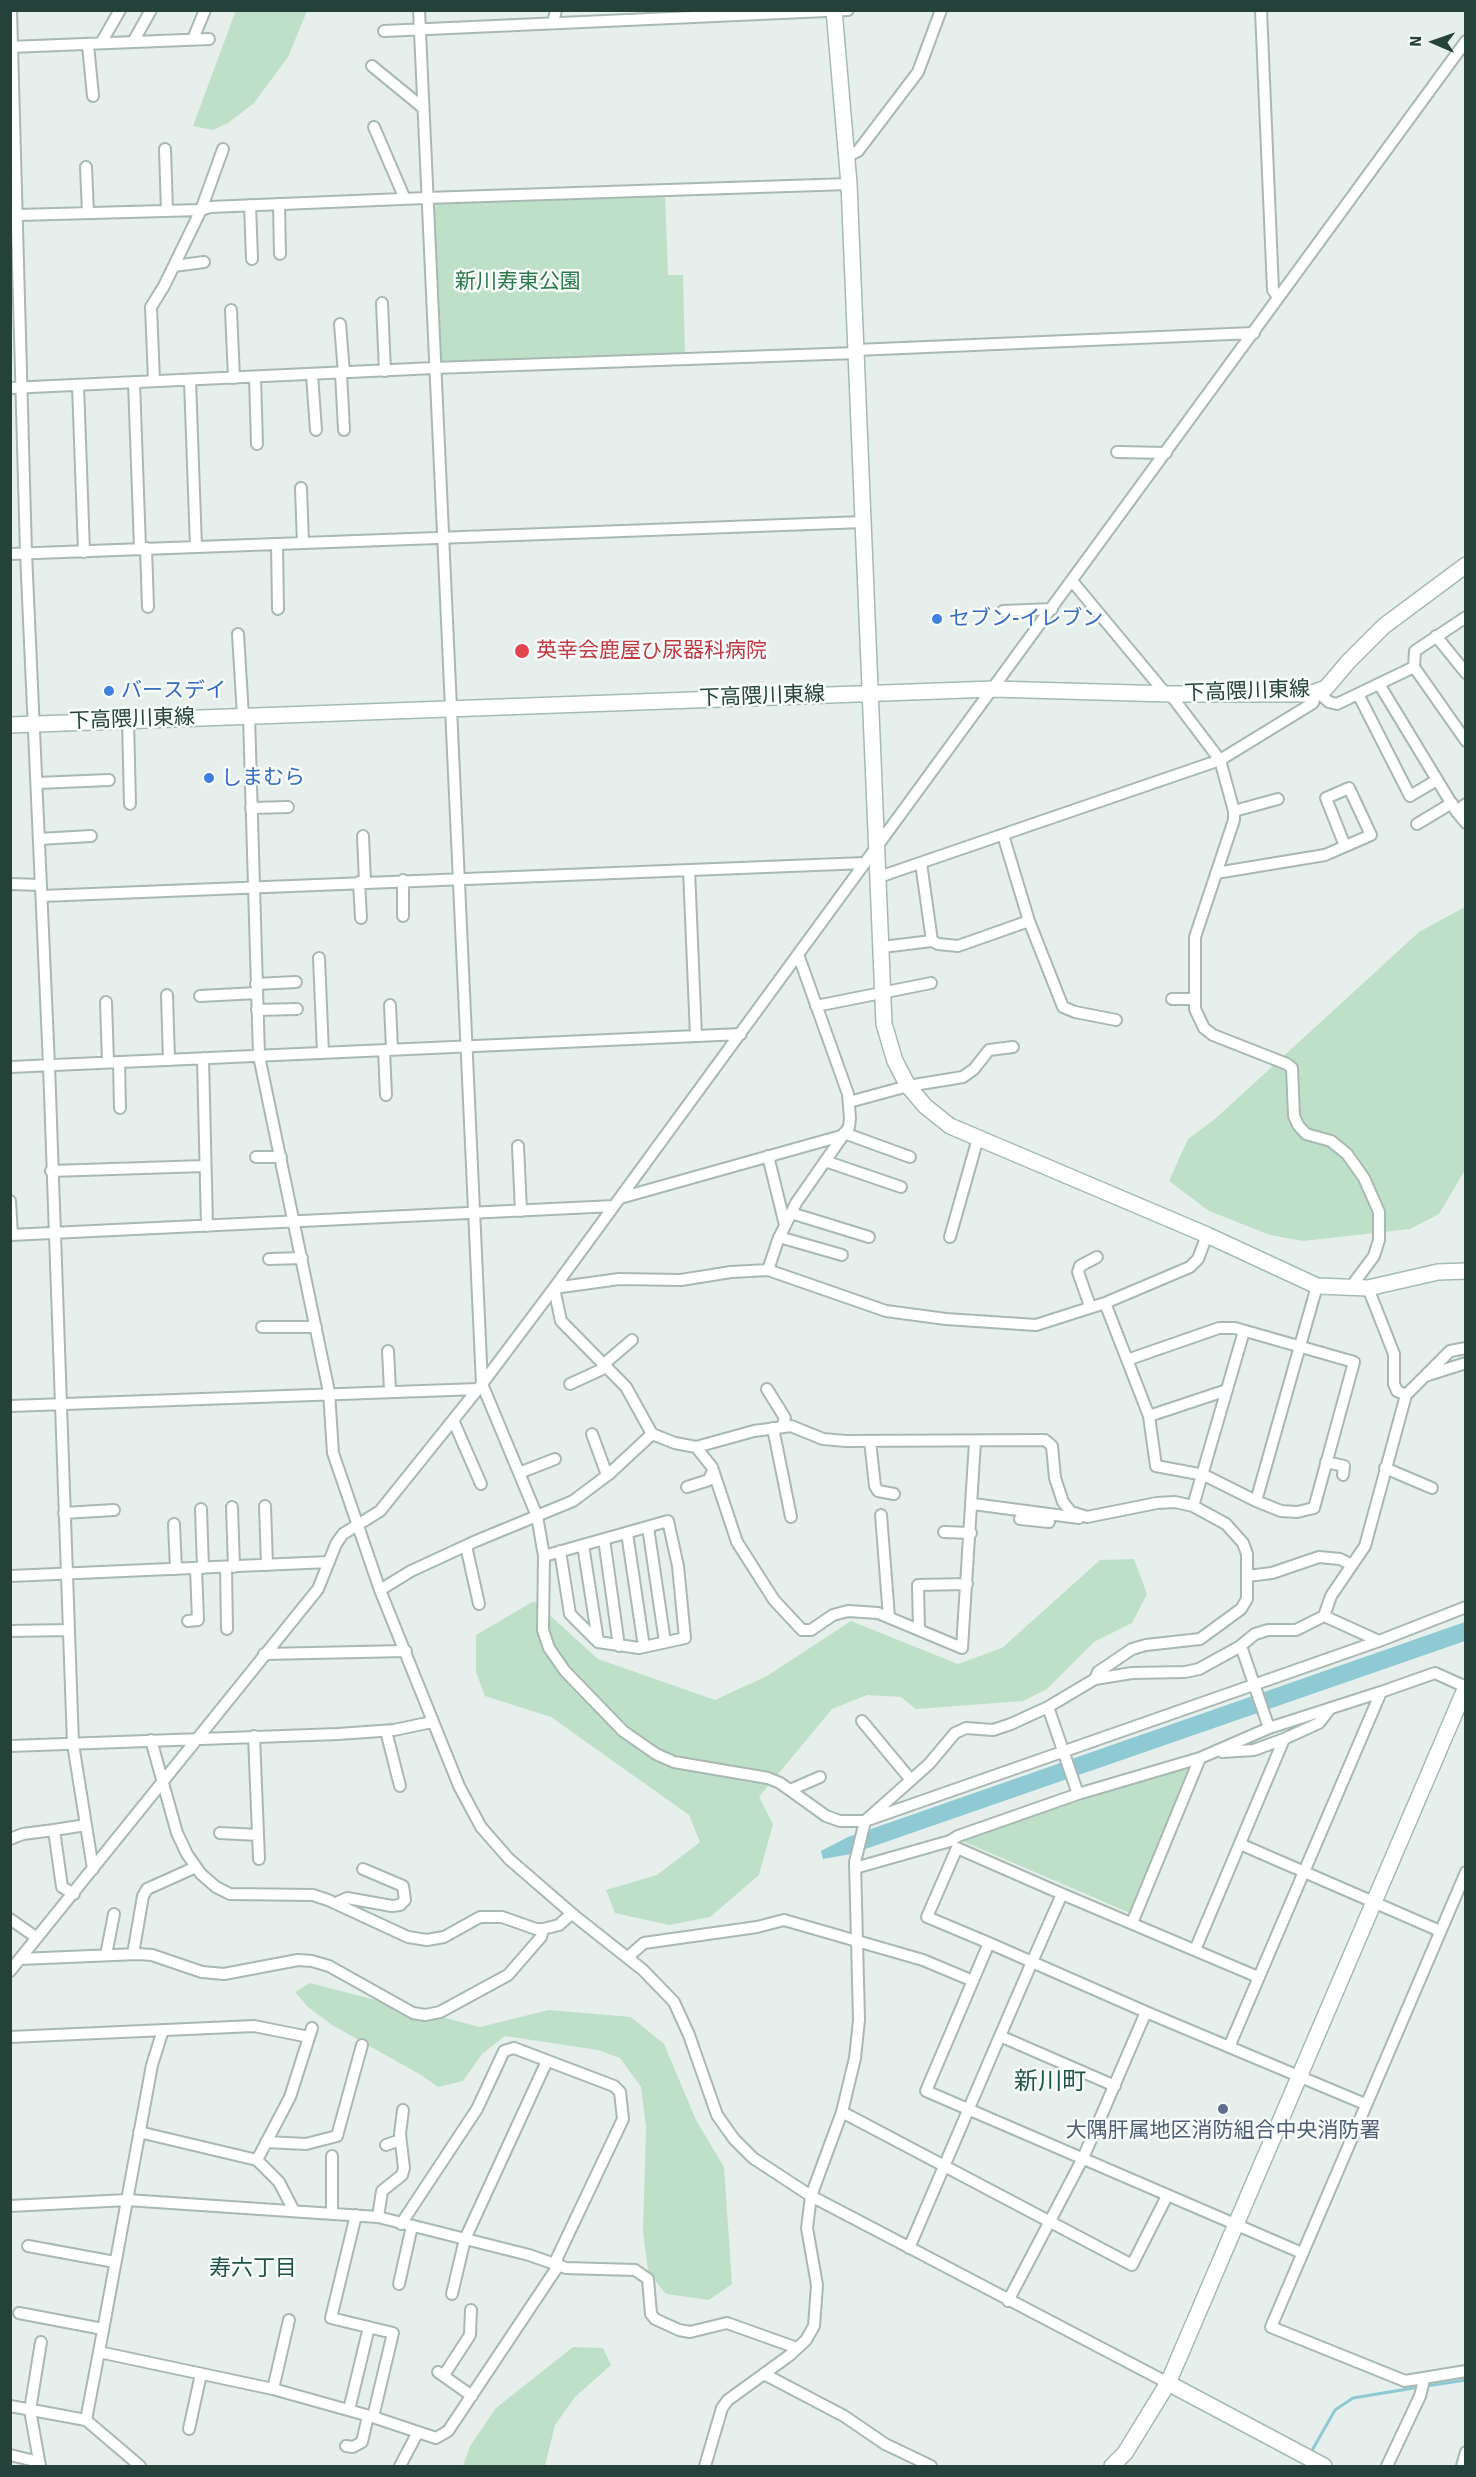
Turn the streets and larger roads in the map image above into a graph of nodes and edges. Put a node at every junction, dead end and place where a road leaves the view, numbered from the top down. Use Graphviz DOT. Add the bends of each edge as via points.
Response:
graph roads {
  1 [pos="10,10"];
  2 [pos="120,10"];
  3 [pos="151,10"];
  4 [pos="205,10"];
  5 [pos="419,10"];
  6 [pos="556,10"];
  7 [pos="848,10"];
  8 [pos="941,10"];
  9 [pos="1261,10"];
  10 [pos="834,11"];
  11 [pos="553,23"];
  12 [pos="420,29"];
  13 [pos="384,31"];
  14 [pos="193,39"];
  15 [pos="209,39"];
  16 [pos="1466,41"];
  17 [pos="133,42"];
  18 [pos="101,43"];
  19 [pos="88,45"];
  20 [pos="11,47"];
  21 [pos="372,66"];
  22 [pos="93,96"];
  23 [pos="422,107"];
  24 [pos="374,127"];
  25 [pos="165,149"];
  26 [pos="223,149"];
  27 [pos="846,157"];
  28 [pos="86,167"];
  29 [pos="849,184"];
  30 [pos="426,198"];
  31 [pos="405,199"];
  32 [pos="279,204"];
  33 [pos="250,206"];
  34 [pos="201,210"];
  35 [pos="167,211"];
  36 [pos="88,213"];
  37 [pos="18,215"];
  38 [pos="280,254"];
  39 [pos="252,259"];
  40 [pos="204,262"];
  41 [pos="174,266"];
  42 [pos="1278,297"];
  43 [pos="382,303"];
  44 [pos="231,310"];
  45 [pos="340,324"];
  46 [pos="1254,333"];
  47 [pos="856,351"];
  48 [pos="434,368"];
  49 [pos="385,371"];
  50 [pos="342,373"];
  51 [pos="312,375"];
  52 [pos="255,377"];
  53 [pos="234,378"];
  54 [pos="154,381"];
  55 [pos="190,381"];
  56 [pos="134,382"];
  57 [pos="78,385"];
  58 [pos="16,388"];
  59 [pos="315,430"];
  60 [pos="344,430"];
  61 [pos="257,444"];
  62 [pos="1117,452"];
  63 [pos="1166,453"];
  64 [pos="301,488"];
  65 [pos="863,522"];
  66 [pos="443,538"];
  67 [pos="303,543"];
  68 [pos="277,544"];
  69 [pos="196,547"];
  70 [pos="143,548"];
  71 [pos="84,552"];
  72 [pos="26,553"];
  73 [pos="10,554"];
  74 [pos="1466,565"];
  75 [pos="1072,581"];
  76 [pos="148,607"];
  77 [pos="278,609"];
  78 [pos="1052,609"];
  79 [pos="1003,611"];
  80 [pos="1466,617"];
  81 [pos="238,634"];
  82 [pos="1436,636"];
  83 [pos="1414,667"];
  84 [pos="1466,673"];
  85 [pos="1379,684"];
  86 [pos="993,689"];
  87 [pos="1317,691"];
  88 [pos="870,693"];
  89 [pos="1168,694"];
  90 [pos="1358,694"];
  91 [pos="453,708"];
  92 [pos="246,716"];
  93 [pos="128,720"];
  94 [pos="35,724"];
  95 [pos="10,725"];
  96 [pos="1466,741"];
  97 [pos="1220,760"];
  98 [pos="110,780"];
  99 [pos="1437,780"];
  100 [pos="37,783"];
  101 [pos="1278,799"];
  102 [pos="130,804"];
  103 [pos="1466,804"];
  104 [pos="288,807"];
  105 [pos="1454,807"];
  106 [pos="251,808"];
  107 [pos="1234,811"];
  108 [pos="1466,823"];
  109 [pos="1417,824"];
  110 [pos="1003,835"];
  111 [pos="91,836"];
  112 [pos="363,836"];
  113 [pos="39,839"];
  114 [pos="878,844"];
  115 [pos="1345,846"];
  116 [pos="865,863"];
  117 [pos="921,863"];
  118 [pos="689,870"];
  119 [pos="1216,873"];
  120 [pos="879,877"];
  121 [pos="459,878"];
  122 [pos="403,880"];
  123 [pos="362,882"];
  124 [pos="10,884"];
  125 [pos="253,887"];
  126 [pos="41,891"];
  127 [pos="403,916"];
  128 [pos="361,918"];
  129 [pos="1029,921"];
  130 [pos="932,941"];
  131 [pos="882,947"];
  132 [pos="799,957"];
  133 [pos="319,958"];
  134 [pos="296,982"];
  135 [pos="931,983"];
  136 [pos="256,989"];
  137 [pos="883,993"];
  138 [pos="167,995"];
  139 [pos="200,996"];
  140 [pos="1172,999"];
  141 [pos="1194,999"];
  142 [pos="106,1002"];
  143 [pos="390,1005"];
  144 [pos="816,1006"];
  145 [pos="297,1009"];
  146 [pos="257,1010"];
  147 [pos="1116,1020"];
  148 [pos="741,1034"];
  149 [pos="696,1036"];
  150 [pos="467,1046"];
  151 [pos="1013,1047"];
  152 [pos="388,1049"];
  153 [pos="322,1053"];
  154 [pos="259,1056"];
  155 [pos="203,1058"];
  156 [pos="169,1059"];
  157 [pos="108,1062"];
  158 [pos="119,1062"];
  159 [pos="49,1065"];
  160 [pos="10,1066"];
  161 [pos="908,1086"];
  162 [pos="386,1095"];
  163 [pos="849,1102"];
  164 [pos="120,1108"];
  165 [pos="842,1135"];
  166 [pos="978,1138"];
  167 [pos="518,1146"];
  168 [pos="280,1156"];
  169 [pos="768,1156"];
  170 [pos="910,1156"];
  171 [pos="256,1157"];
  172 [pos="825,1161"];
  173 [pos="205,1166"];
  174 [pos="51,1172"];
  175 [pos="901,1187"];
  176 [pos="10,1201"];
  177 [pos="617,1202"];
  178 [pos="521,1211"];
  179 [pos="791,1213"];
  180 [pos="477,1214"];
  181 [pos="295,1222"];
  182 [pos="785,1225"];
  183 [pos="207,1226"];
  184 [pos="53,1233"];
  185 [pos="11,1235"];
  186 [pos="1208,1235"];
  187 [pos="780,1237"];
  188 [pos="869,1237"];
  189 [pos="950,1237"];
  190 [pos="842,1255"];
  191 [pos="1097,1257"];
  192 [pos="302,1258"];
  193 [pos="269,1259"];
  194 [pos="768,1270"];
  195 [pos="1466,1271"];
  196 [pos="1317,1286"];
  197 [pos="554,1288"];
  198 [pos="1350,1288"];
  199 [pos="1368,1288"];
  200 [pos="1106,1303"];
  201 [pos="1090,1306"];
  202 [pos="316,1327"];
  203 [pos="262,1328"];
  204 [pos="1244,1331"];
  205 [pos="632,1340"];
  206 [pos="1299,1347"];
  207 [pos="1466,1348"];
  208 [pos="388,1351"];
  209 [pos="1127,1360"];
  210 [pos="1466,1363"];
  211 [pos="606,1366"];
  212 [pos="1422,1378"];
  213 [pos="570,1384"];
  214 [pos="480,1386"];
  215 [pos="767,1389"];
  216 [pos="390,1390"];
  217 [pos="1227,1390"];
  218 [pos="328,1392"];
  219 [pos="1406,1395"];
  220 [pos="11,1403"];
  221 [pos="60,1404"];
  222 [pos="1149,1416"];
  223 [pos="453,1420"];
  224 [pos="778,1428"];
  225 [pos="592,1434"];
  226 [pos="652,1434"];
  227 [pos="870,1441"];
  228 [pos="975,1442"];
  229 [pos="696,1447"];
  230 [pos="555,1459"];
  231 [pos="1326,1461"];
  232 [pos="1385,1468"];
  233 [pos="713,1470"];
  234 [pos="519,1473"];
  235 [pos="1343,1474"];
  236 [pos="607,1475"];
  237 [pos="1204,1475"];
  238 [pos="481,1484"];
  239 [pos="687,1487"];
  240 [pos="1432,1488"];
  241 [pos="894,1494"];
  242 [pos="1256,1501"];
  243 [pos="973,1504"];
  244 [pos="266,1506"];
  245 [pos="1193,1506"];
  246 [pos="232,1507"];
  247 [pos="201,1509"];
  248 [pos="114,1510"];
  249 [pos="64,1513"];
  250 [pos="537,1515"];
  251 [pos="881,1515"];
  252 [pos="791,1517"];
  253 [pos="1087,1517"];
  254 [pos="1072,1518"];
  255 [pos="1020,1519"];
  256 [pos="174,1524"];
  257 [pos="359,1526"];
  258 [pos="648,1527"];
  259 [pos="944,1532"];
  260 [pos="627,1533"];
  261 [pos="971,1533"];
  262 [pos="604,1539"];
  263 [pos="466,1545"];
  264 [pos="583,1545"];
  265 [pos="560,1551"];
  266 [pos="544,1556"];
  267 [pos="329,1562"];
  268 [pos="267,1565"];
  269 [pos="1352,1566"];
  270 [pos="230,1567"];
  271 [pos="199,1568"];
  272 [pos="176,1569"];
  273 [pos="67,1574"];
  274 [pos="10,1576"];
  275 [pos="1247,1576"];
  276 [pos="967,1584"];
  277 [pos="380,1590"];
  278 [pos="479,1604"];
  279 [pos="1466,1607"];
  280 [pos="1324,1616"];
  281 [pos="889,1617"];
  282 [pos="188,1621"];
  283 [pos="227,1629"];
  284 [pos="919,1629"];
  285 [pos="69,1630"];
  286 [pos="10,1631"];
  287 [pos="1379,1641"];
  288 [pos="598,1642"];
  289 [pos="665,1642"];
  290 [pos="619,1646"];
  291 [pos="1241,1646"];
  292 [pos="644,1647"];
  293 [pos="406,1651"];
  294 [pos="264,1654"];
  295 [pos="1095,1679"];
  296 [pos="1255,1685"];
  297 [pos="1466,1687"];
  298 [pos="1382,1692"];
  299 [pos="1048,1707"];
  300 [pos="1329,1710"];
  301 [pos="862,1721"];
  302 [pos="432,1722"];
  303 [pos="1268,1723"];
  304 [pos="386,1731"];
  305 [pos="254,1736"];
  306 [pos="197,1738"];
  307 [pos="1284,1739"];
  308 [pos="151,1740"];
  309 [pos="73,1744"];
  310 [pos="10,1746"];
  311 [pos="1064,1752"];
  312 [pos="1214,1752"];
  313 [pos="1200,1758"];
  314 [pos="820,1777"];
  315 [pos="911,1780"];
  316 [pos="162,1781"];
  317 [pos="400,1786"];
  318 [pos="1076,1788"];
  319 [pos="790,1790"];
  320 [pos="864,1824"];
  321 [pos="86,1826"];
  322 [pos="54,1830"];
  323 [pos="220,1833"];
  324 [pos="258,1835"];
  325 [pos="10,1839"];
  326 [pos="954,1844"];
  327 [pos="1240,1844"];
  328 [pos="259,1859"];
  329 [pos="855,1865"];
  330 [pos="196,1867"];
  331 [pos="93,1869"];
  332 [pos="363,1869"];
  333 [pos="1303,1870"];
  334 [pos="1466,1872"];
  335 [pos="74,1894"];
  336 [pos="1062,1894"];
  337 [pos="1373,1900"];
  338 [pos="336,1903"];
  339 [pos="114,1914"];
  340 [pos="571,1914"];
  341 [pos="10,1918"];
  342 [pos="1132,1923"];
  343 [pos="543,1929"];
  344 [pos="1440,1931"];
  345 [pos="37,1938"];
  346 [pos="856,1939"];
  347 [pos="989,1943"];
  348 [pos="1195,1950"];
  349 [pos="133,1954"];
  350 [pos="106,1956"];
  351 [pos="628,1957"];
  352 [pos="20,1959"];
  353 [pos="1032,1962"];
  354 [pos="10,1971"];
  355 [pos="1258,1977"];
  356 [pos="973,1981"];
  357 [pos="1146,2012"];
  358 [pos="163,2030"];
  359 [pos="1000,2036"];
  360 [pos="10,2037"];
  361 [pos="362,2045"];
  362 [pos="1229,2047"];
  363 [pos="548,2061"];
  364 [pos="1298,2076"];
  365 [pos="1115,2086"];
  366 [pos="1365,2104"];
  367 [pos="403,2110"];
  368 [pos="968,2110"];
  369 [pos="842,2112"];
  370 [pos="139,2132"];
  371 [pos="400,2140"];
  372 [pos="266,2142"];
  373 [pos="386,2145"];
  374 [pos="332,2156"];
  375 [pos="1083,2158"];
  376 [pos="257,2160"];
  377 [pos="944,2166"];
  378 [pos="811,2196"];
  379 [pos="1167,2196"];
  380 [pos="127,2200"];
  381 [pos="10,2206"];
  382 [pos="294,2211"];
  383 [pos="332,2213"];
  384 [pos="356,2214"];
  385 [pos="378,2217"];
  386 [pos="1050,2222"];
  387 [pos="1234,2223"];
  388 [pos="407,2225"];
  389 [pos="465,2239"];
  390 [pos="28,2246"];
  391 [pos="909,2248"];
  392 [pos="1302,2253"];
  393 [pos="115,2262"];
  394 [pos="558,2266"];
  395 [pos="399,2284"];
  396 [pos="452,2294"];
  397 [pos="1008,2301"];
  398 [pos="471,2310"];
  399 [pos="19,2313"];
  400 [pos="289,2320"];
  401 [pos="369,2327"];
  402 [pos="103,2329"];
  403 [pos="41,2342"];
  404 [pos="797,2348"];
  405 [pos="99,2352"];
  406 [pos="1466,2371"];
  407 [pos="201,2374"];
  408 [pos="764,2374"];
  409 [pos="1168,2383"];
  410 [pos="1422,2386"];
  411 [pos="273,2389"];
  412 [pos="472,2396"];
  413 [pos="10,2406"];
  414 [pos="30,2410"];
  415 [pos="349,2410"];
  416 [pos="371,2416"];
  417 [pos="86,2420"];
  418 [pos="189,2429"];
  419 [pos="418,2432"];
  420 [pos="346,2446"];
  421 [pos="1466,2452"];
  422 [pos="10,2455"];
  423 [pos="39,2464"];
  424 [pos="140,2466"];
  425 [pos="400,2466"];
  426 [pos="705,2466"];
  427 [pos="932,2466"];
  428 [pos="1114,2466"];
  429 [pos="1323,2466"];
  430 [pos="1387,2466"];
  431 [pos="1462,2466"];
  1 -- 20 [label="street"];
  2 -- 18 [label="street"];
  3 -- 17 [label="street"];
  4 -- 14 [label="street"];
  5 -- 12 [label="street"];
  6 -- 11 [label="street"];
  7 -- 10 [label="street"];
  8 -- 27 [label="street" via="918,72 858,151"];
  9 -- 42 [label="street" via="1273,290"];
  10 -- 11 [label="street"];
  10 -- 27 [label="street"];
  11 -- 12 [label="street"];
  12 -- 13 [label="street"];
  12 -- 23 [label="street"];
  14 -- 15 [label="street"];
  14 -- 17 [label="street"];
  16 -- 42 [label="street"];
  17 -- 18 [label="street"];
  18 -- 19 [label="street"];
  19 -- 20 [label="street"];
  19 -- 22 [label="street"];
  20 -- 37 [label="street"];
  21 -- 23 [label="street"];
  23 -- 30 [label="street"];
  24 -- 31 [label="street"];
  25 -- 35 [label="street"];
  26 -- 34 [label="street"];
  27 -- 29 [label="street"];
  28 -- 36 [label="street"];
  29 -- 30 [label="street"];
  29 -- 47 [label="street"];
  30 -- 31 [label="street"];
  30 -- 48 [label="street"];
  31 -- 32 [label="street"];
  32 -- 33 [label="street"];
  32 -- 38 [label="street"];
  33 -- 34 [label="street"];
  33 -- 39 [label="street"];
  34 -- 35 [label="street"];
  34 -- 41 [label="street"];
  35 -- 36 [label="street"];
  36 -- 37 [label="street"];
  37 -- 58 [label="street"];
  40 -- 41 [label="street"];
  41 -- 54 [label="street" via="151,306"];
  42 -- 46 [label="street"];
  43 -- 49 [label="street"];
  44 -- 53 [label="street"];
  45 -- 50 [label="street"];
  46 -- 47 [label="street"];
  46 -- 63 [label="street"];
  47 -- 48 [label="street"];
  47 -- 65 [label="street"];
  48 -- 49 [label="street"];
  48 -- 66 [label="street"];
  49 -- 50 [label="street"];
  50 -- 51 [label="street"];
  50 -- 60 [label="street"];
  51 -- 52 [label="street"];
  51 -- 59 [label="street"];
  52 -- 53 [label="street"];
  52 -- 61 [label="street"];
  53 -- 55 [label="street"];
  54 -- 55 [label="street"];
  54 -- 56 [label="street"];
  55 -- 69 [label="street"];
  56 -- 57 [label="street"];
  56 -- 70 [label="street"];
  57 -- 58 [label="street"];
  57 -- 71 [label="street"];
  58 -- 72 [label="street"];
  62 -- 63 [label="street"];
  63 -- 75 [label="street"];
  64 -- 67 [label="street"];
  65 -- 66 [label="street"];
  65 -- 88 [label="street"];
  66 -- 67 [label="street"];
  66 -- 91 [label="street"];
  67 -- 68 [label="street"];
  68 -- 69 [label="street"];
  68 -- 77 [label="street"];
  69 -- 70 [label="street"];
  70 -- 71 [label="street"];
  70 -- 76 [label="street"];
  71 -- 72 [label="street"];
  72 -- 73 [label="street"];
  72 -- 94 [label="street"];
  74 -- 87 [label="street, 下高隈川東線" via="1384,626 1326,687"];
  75 -- 78 [label="street"];
  75 -- 89 [label="street"];
  78 -- 79 [label="street"];
  78 -- 86 [label="street"];
  80 -- 82 [label="street"];
  81 -- 92 [label="street"];
  82 -- 83 [label="street" via="1415,651"];
  82 -- 84 [label="street"];
  83 -- 85 [label="street"];
  83 -- 96 [label="street"];
  85 -- 90 [label="street"];
  85 -- 99 [label="street"];
  86 -- 88 [label="street, 下高隈川東線"];
  86 -- 89 [label="street, 下高隈川東線"];
  86 -- 114 [label="street"];
  87 -- 89 [label="street, 下高隈川東線"];
  87 -- 90 [label="street" via="1337,704"];
  87 -- 97 [label="street" via="1314,703"];
  88 -- 91 [label="street, 下高隈川東線"];
  88 -- 114 [label="street"];
  89 -- 97 [label="street"];
  90 -- 99 [label="street" via="1410,796"];
  91 -- 92 [label="street, 下高隈川東線"];
  91 -- 121 [label="street"];
  92 -- 93 [label="street, 下高隈川東線"];
  92 -- 106 [label="street"];
  93 -- 94 [label="street, 下高隈川東線"];
  93 -- 102 [label="street"];
  94 -- 95 [label="street, 下高隈川東線"];
  94 -- 100 [label="street"];
  97 -- 107 [label="street"];
  97 -- 110 [label="street"];
  98 -- 100 [label="street"];
  99 -- 105 [label="street"];
  100 -- 113 [label="street"];
  101 -- 107 [label="street"];
  103 -- 105 [label="street"];
  104 -- 106 [label="street"];
  105 -- 108 [label="street"];
  105 -- 109 [label="street"];
  106 -- 125 [label="street"];
  107 -- 119 [label="street"];
  110 -- 117 [label="street"];
  110 -- 129 [label="street"];
  111 -- 113 [label="street"];
  112 -- 123 [label="street"];
  113 -- 126 [label="street"];
  114 -- 116 [label="street"];
  114 -- 120 [label="street"];
  115 -- 115 [label="street" via="1371,835 1349,788 1326,798"];
  115 -- 119 [label="street" via="1324,855"];
  116 -- 118 [label="street"];
  116 -- 132 [label="street"];
  117 -- 120 [label="street"];
  117 -- 130 [label="street"];
  118 -- 121 [label="street"];
  118 -- 149 [label="street"];
  119 -- 141 [label="street" via="1195,937"];
  120 -- 131 [label="street"];
  121 -- 122 [label="street"];
  121 -- 150 [label="street"];
  122 -- 123 [label="street"];
  122 -- 127 [label="street"];
  123 -- 125 [label="street"];
  123 -- 128 [label="street"];
  124 -- 126 [label="street"];
  125 -- 126 [label="street"];
  125 -- 136 [label="street"];
  126 -- 159 [label="street"];
  129 -- 130 [label="street" via="958,946"];
  129 -- 147 [label="street" via="1063,1007"];
  130 -- 131 [label="street"];
  131 -- 137 [label="street"];
  132 -- 144 [label="street"];
  132 -- 148 [label="street"];
  133 -- 153 [label="street"];
  134 -- 136 [label="street"];
  135 -- 137 [label="street"];
  136 -- 139 [label="street"];
  136 -- 146 [label="street"];
  137 -- 144 [label="street"];
  137 -- 161 [label="street" via="884,1024 895,1061"];
  138 -- 156 [label="street"];
  140 -- 141 [label="street"];
  141 -- 198 [label="street" via="1204,1028 1213,1035 1292,1068 1294,1116 1298,1125 1306,1134 1331,1141 1347,1154 1364,1178 1379,1212 1379,1240 1374,1256"];
  142 -- 157 [label="street"];
  143 -- 152 [label="street"];
  144 -- 163 [label="street"];
  145 -- 146 [label="street"];
  146 -- 154 [label="street"];
  148 -- 149 [label="street"];
  148 -- 177 [label="street"];
  149 -- 150 [label="street"];
  150 -- 152 [label="street"];
  150 -- 180 [label="street"];
  151 -- 161 [label="street" via="989,1050 963,1077"];
  152 -- 153 [label="street"];
  152 -- 162 [label="street"];
  153 -- 154 [label="street"];
  154 -- 155 [label="street"];
  154 -- 168 [label="street"];
  155 -- 156 [label="street"];
  155 -- 173 [label="street"];
  156 -- 158 [label="street"];
  157 -- 158 [label="street"];
  157 -- 159 [label="street"];
  158 -- 164 [label="street"];
  159 -- 160 [label="street"];
  159 -- 174 [label="street"];
  161 -- 163 [label="street"];
  161 -- 166 [label="street" via="950,1126"];
  163 -- 165 [label="street" via="849,1127"];
  165 -- 169 [label="street"];
  165 -- 170 [label="street"];
  165 -- 172 [label="street"];
  166 -- 186 [label="street"];
  166 -- 189 [label="street"];
  167 -- 178 [label="street"];
  168 -- 171 [label="street"];
  168 -- 181 [label="street"];
  169 -- 177 [label="street"];
  169 -- 182 [label="street"];
  172 -- 175 [label="street"];
  172 -- 179 [label="street"];
  173 -- 174 [label="street"];
  173 -- 183 [label="street"];
  174 -- 184 [label="street"];
  176 -- 185 [label="street"];
  177 -- 178 [label="street"];
  177 -- 197 [label="street"];
  178 -- 180 [label="street"];
  179 -- 182 [label="street"];
  179 -- 188 [label="street"];
  180 -- 181 [label="street"];
  180 -- 214 [label="street"];
  181 -- 183 [label="street"];
  181 -- 192 [label="street"];
  182 -- 187 [label="street"];
  183 -- 184 [label="street"];
  184 -- 185 [label="street"];
  184 -- 221 [label="street"];
  186 -- 196 [label="street"];
  186 -- 200 [label="street" via="1190,1267"];
  187 -- 190 [label="street"];
  187 -- 194 [label="street"];
  191 -- 201 [label="street" via="1080,1266 1078,1272"];
  192 -- 193 [label="street"];
  192 -- 202 [label="street"];
  194 -- 197 [label="street" via="681,1280 619,1279"];
  194 -- 201 [label="street" via="886,1311 946,1319 1036,1325"];
  195 -- 199 [label="street" via="1438,1272"];
  196 -- 198 [label="street"];
  196 -- 206 [label="street"];
  197 -- 211 [label="street" via="561,1322"];
  197 -- 214 [label="street"];
  198 -- 199 [label="street"];
  199 -- 219 [label="street" via="1394,1354 1394,1384 1397,1391"];
  200 -- 201 [label="street"];
  200 -- 209 [label="street"];
  202 -- 203 [label="street"];
  202 -- 218 [label="street"];
  204 -- 206 [label="street"];
  204 -- 209 [label="street" via="1219,1328"];
  204 -- 217 [label="street"];
  205 -- 211 [label="street"];
  206 -- 231 [label="street" via="1354,1362"];
  206 -- 242 [label="street"];
  207 -- 212 [label="street" via="1450,1350"];
  208 -- 216 [label="street"];
  209 -- 222 [label="street"];
  210 -- 212 [label="street"];
  211 -- 213 [label="street"];
  211 -- 226 [label="street" via="626,1387"];
  212 -- 219 [label="street"];
  214 -- 216 [label="street"];
  214 -- 223 [label="street"];
  214 -- 234 [label="street"];
  215 -- 224 [label="street" via="785,1418"];
  216 -- 218 [label="street"];
  217 -- 222 [label="street"];
  217 -- 237 [label="street"];
  218 -- 221 [label="street"];
  218 -- 257 [label="street" via="333,1453"];
  219 -- 232 [label="street"];
  220 -- 221 [label="street"];
  221 -- 249 [label="street"];
  222 -- 237 [label="street" via="1156,1466"];
  223 -- 238 [label="street"];
  223 -- 257 [label="street" via="380,1511"];
  224 -- 227 [label="street" via="791,1426 823,1439"];
  224 -- 229 [label="street"];
  224 -- 252 [label="street"];
  225 -- 236 [label="street"];
  226 -- 229 [label="street"];
  226 -- 236 [label="street"];
  227 -- 228 [label="street"];
  227 -- 241 [label="street" via="875,1486 878,1491"];
  228 -- 243 [label="street"];
  228 -- 253 [label="street" via="1045,1440 1052,1446 1053,1469 1063,1502 1071,1512"];
  229 -- 233 [label="street"];
  230 -- 234 [label="street"];
  231 -- 235 [label="street" via="1344,1466"];
  231 -- 242 [label="street" via="1314,1508 1281,1511"];
  232 -- 240 [label="street"];
  232 -- 269 [label="street" via="1365,1546"];
  233 -- 239 [label="street" via="709,1480"];
  233 -- 281 [label="street" via="737,1542 774,1600 802,1630 811,1630 833,1615 848,1611"];
  234 -- 250 [label="street"];
  236 -- 250 [label="street" via="573,1502"];
  237 -- 242 [label="street"];
  237 -- 245 [label="street"];
  243 -- 254 [label="street"];
  243 -- 261 [label="street"];
  244 -- 268 [label="street"];
  245 -- 253 [label="street" via="1157,1503"];
  245 -- 275 [label="street" via="1226,1524 1243,1543"];
  246 -- 270 [label="street"];
  247 -- 271 [label="street"];
  248 -- 249 [label="street"];
  249 -- 273 [label="street"];
  250 -- 263 [label="street"];
  250 -- 266 [label="street"];
  251 -- 281 [label="street"];
  253 -- 254 [label="street"];
  254 -- 255 [label="street" via="1052,1522"];
  256 -- 272 [label="street"];
  257 -- 267 [label="street" via="343,1534"];
  257 -- 277 [label="street"];
  258 -- 260 [label="street"];
  258 -- 289 [label="street"];
  258 -- 289 [label="street" via="668,1521 678,1566 685,1638"];
  259 -- 261 [label="street"];
  260 -- 262 [label="street"];
  260 -- 292 [label="street"];
  261 -- 276 [label="street"];
  262 -- 264 [label="street"];
  262 -- 290 [label="street"];
  263 -- 277 [label="street"];
  263 -- 278 [label="street"];
  264 -- 265 [label="street"];
  264 -- 288 [label="street"];
  265 -- 266 [label="street"];
  265 -- 288 [label="street" via="570,1614"];
  266 -- 319 [label="street" via="543,1630 549,1648 565,1671 622,1731 674,1762 759,1775"];
  267 -- 268 [label="street"];
  267 -- 294 [label="street" via="318,1589"];
  268 -- 270 [label="street"];
  269 -- 275 [label="street" via="1340,1558 1318,1557 1272,1573"];
  269 -- 280 [label="street" via="1331,1596"];
  270 -- 271 [label="street"];
  270 -- 283 [label="street"];
  271 -- 272 [label="street"];
  271 -- 282 [label="street" via="198,1620"];
  272 -- 273 [label="street"];
  273 -- 274 [label="street"];
  273 -- 285 [label="street"];
  275 -- 295 [label="street" via="1247,1599 1241,1609 1200,1639 1132,1649 1098,1672"];
  276 -- 284 [label="street" via="918,1585"];
  276 -- 284 [label="street" via="962,1648"];
  277 -- 293 [label="street"];
  279 -- 287 [label="street"];
  280 -- 287 [label="street"];
  280 -- 291 [label="street" via="1296,1630 1255,1634"];
  281 -- 284 [label="street"];
  285 -- 286 [label="street"];
  285 -- 309 [label="street"];
  287 -- 296 [label="street"];
  288 -- 290 [label="street"];
  289 -- 292 [label="street"];
  290 -- 292 [label="street"];
  291 -- 295 [label="street" via="1199,1669"];
  291 -- 296 [label="street"];
  293 -- 294 [label="street"];
  293 -- 302 [label="street"];
  294 -- 306 [label="street"];
  295 -- 299 [label="street"];
  296 -- 303 [label="street"];
  296 -- 311 [label="street"];
  297 -- 298 [label="street" via="1435,1673"];
  297 -- 337 [label="street"];
  298 -- 300 [label="street"];
  298 -- 333 [label="street"];
  299 -- 311 [label="street"];
  299 -- 315 [label="street" via="993,1730 966,1728 955,1733"];
  300 -- 303 [label="street"];
  300 -- 307 [label="street" via="1319,1723"];
  301 -- 315 [label="street"];
  302 -- 304 [label="street"];
  302 -- 340 [label="street" via="481,1827 509,1859"];
  303 -- 312 [label="street"];
  304 -- 305 [label="street"];
  304 -- 317 [label="street"];
  305 -- 306 [label="street"];
  305 -- 324 [label="street"];
  306 -- 308 [label="street"];
  306 -- 316 [label="street"];
  307 -- 312 [label="street" via="1254,1750"];
  307 -- 327 [label="street"];
  308 -- 309 [label="street"];
  308 -- 316 [label="street"];
  309 -- 310 [label="street"];
  309 -- 321 [label="street"];
  311 -- 318 [label="street"];
  311 -- 320 [label="street"];
  312 -- 313 [label="street"];
  313 -- 318 [label="street"];
  313 -- 342 [label="street"];
  314 -- 319 [label="street"];
  315 -- 320 [label="street"];
  316 -- 330 [label="street" via="177,1833"];
  316 -- 331 [label="street"];
  318 -- 326 [label="street" via="958,1836"];
  319 -- 320 [label="street" via="826,1816"];
  320 -- 329 [label="street"];
  321 -- 322 [label="street"];
  321 -- 331 [label="street"];
  322 -- 325 [label="street"];
  322 -- 335 [label="street" via="62,1887"];
  323 -- 324 [label="street"];
  324 -- 328 [label="street"];
  326 -- 329 [label="street"];
  326 -- 336 [label="street"];
  326 -- 347 [label="street" via="927,1917"];
  327 -- 333 [label="street"];
  327 -- 348 [label="street"];
  329 -- 346 [label="street"];
  330 -- 338 [label="street" via="216,1887 230,1894 313,1895"];
  330 -- 349 [label="street" via="147,1889"];
  331 -- 335 [label="street"];
  332 -- 338 [label="street" via="403,1886 405,1900 392,1906 347,1898"];
  333 -- 337 [label="street"];
  333 -- 355 [label="street"];
  334 -- 344 [label="street"];
  335 -- 345 [label="street"];
  336 -- 342 [label="street"];
  336 -- 353 [label="street"];
  337 -- 344 [label="street"];
  337 -- 364 [label="street"];
  338 -- 343 [label="street" via="408,1937 427,1940 444,1937 480,1917 502,1917"];
  339 -- 350 [label="street"];
  340 -- 343 [label="street" via="559,1925"];
  340 -- 351 [label="street"];
  341 -- 345 [label="street"];
  342 -- 348 [label="street"];
  343 -- 349 [label="street" via="541,1937 508,1975 440,2012 425,2015 413,2013 329,1966 312,1961 298,1960 224,1974 202,1972 152,1955"];
  344 -- 366 [label="street"];
  345 -- 352 [label="street"];
  346 -- 351 [label="street" via="784,1920 644,1943"];
  346 -- 356 [label="street"];
  346 -- 369 [label="street" via="859,2020"];
  347 -- 353 [label="street"];
  347 -- 356 [label="street"];
  348 -- 355 [label="street"];
  349 -- 350 [label="street"];
  350 -- 352 [label="street"];
  351 -- 378 [label="street" via="674,2002 717,2115 734,2139 753,2158"];
  352 -- 354 [label="street"];
  353 -- 357 [label="street"];
  353 -- 359 [label="street"];
  355 -- 362 [label="street"];
  356 -- 368 [label="street" via="926,2091"];
  357 -- 362 [label="street"];
  357 -- 365 [label="street"];
  358 -- 360 [label="street"];
  358 -- 370 [label="street"];
  358 -- 372 [label="street" via="254,2026 310,2032 290,2097"];
  359 -- 365 [label="street"];
  359 -- 368 [label="street"];
  361 -- 372 [label="street" via="337,2136 306,2144"];
  362 -- 364 [label="street"];
  363 -- 388 [label="street" via="514,2048 504,2051 477,2109"];
  363 -- 389 [label="street"];
  363 -- 394 [label="street" via="614,2086 620,2092 623,2120 557,2258"];
  364 -- 366 [label="street"];
  364 -- 387 [label="street"];
  365 -- 375 [label="street"];
  366 -- 392 [label="street"];
  367 -- 371 [label="street"];
  368 -- 375 [label="street"];
  368 -- 377 [label="street"];
  369 -- 377 [label="street"];
  369 -- 378 [label="street"];
  370 -- 376 [label="street"];
  370 -- 380 [label="street"];
  371 -- 373 [label="street"];
  371 -- 385 [label="street" via="402,2175 382,2191"];
  372 -- 376 [label="street"];
  374 -- 383 [label="street"];
  375 -- 379 [label="street"];
  375 -- 386 [label="street"];
  376 -- 382 [label="street" via="279,2182"];
  377 -- 386 [label="street"];
  377 -- 391 [label="street"];
  378 -- 391 [label="street"];
  378 -- 404 [label="street" via="807,2228 817,2307 814,2326"];
  379 -- 386 [label="street" via="1132,2265"];
  379 -- 387 [label="street"];
  380 -- 381 [label="street"];
  380 -- 382 [label="street"];
  380 -- 393 [label="street"];
  382 -- 383 [label="street"];
  383 -- 384 [label="street"];
  384 -- 385 [label="street"];
  384 -- 401 [label="street" via="331,2318"];
  385 -- 388 [label="street"];
  386 -- 397 [label="street"];
  387 -- 392 [label="street"];
  387 -- 409 [label="street"];
  388 -- 389 [label="street"];
  388 -- 395 [label="street"];
  389 -- 394 [label="street"];
  389 -- 396 [label="street"];
  390 -- 393 [label="street"];
  391 -- 397 [label="street"];
  392 -- 410 [label="street" via="1271,2327"];
  393 -- 402 [label="street"];
  394 -- 404 [label="street" via="635,2270 643,2274 651,2286 651,2314 679,2330 690,2332 727,2323"];
  394 -- 412 [label="street"];
  397 -- 409 [label="street"];
  398 -- 412 [label="street" via="470,2335 441,2373"];
  399 -- 402 [label="street"];
  400 -- 411 [label="street"];
  401 -- 415 [label="street"];
  401 -- 416 [label="street" via="393,2333"];
  402 -- 405 [label="street"];
  403 -- 414 [label="street"];
  404 -- 408 [label="street"];
  405 -- 407 [label="street"];
  405 -- 417 [label="street"];
  406 -- 410 [label="street"];
  407 -- 411 [label="street"];
  407 -- 418 [label="street"];
  408 -- 426 [label="street" via="722,2408"];
  408 -- 427 [label="street" via="844,2416 885,2444"];
  409 -- 428 [label="street"];
  409 -- 429 [label="street"];
  410 -- 430 [label="street"];
  411 -- 415 [label="street"];
  412 -- 419 [label="street" via="448,2431 436,2438"];
  413 -- 414 [label="street"];
  414 -- 417 [label="street"];
  414 -- 423 [label="street"];
  415 -- 416 [label="street"];
  416 -- 419 [label="street"];
  416 -- 420 [label="street" via="362,2442"];
  417 -- 424 [label="street"];
  419 -- 425 [label="street"];
  421 -- 431 [label="street"];
  422 -- 423 [label="street"];
}
